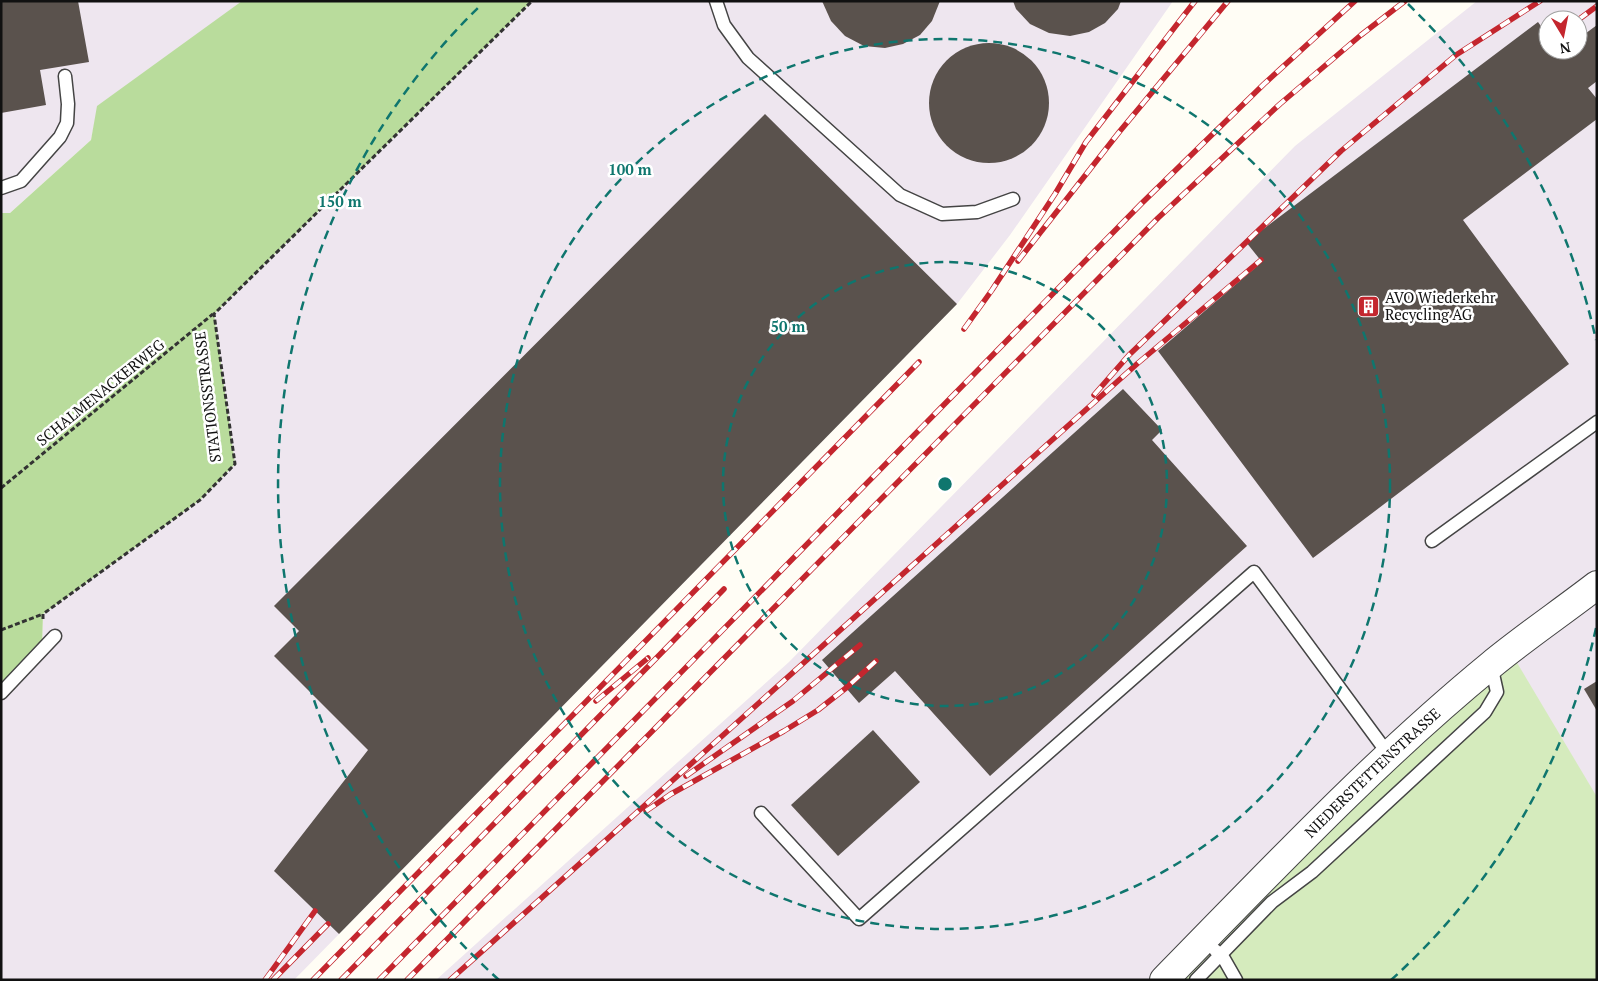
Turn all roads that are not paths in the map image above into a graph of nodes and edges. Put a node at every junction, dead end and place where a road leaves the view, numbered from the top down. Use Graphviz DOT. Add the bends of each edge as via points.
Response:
graph roads {
  1 [pos="716,1"];
  2 [pos="65,76"];
  3 [pos="1,188"];
  4 [pos="1013,199"];
  5 [pos="1597,422"];
  6 [pos="1432,542"];
  7 [pos="1597,585"];
  8 [pos="55,636"];
  9 [pos="1491,665"];
  10 [pos="1,693"];
  11 [pos="1389,755"];
  12 [pos="761,814"];
  13 [pos="1212,947"];
  14 [pos="1164,980"];
  15 [pos="1196,980"];
  16 [pos="1236,980"];
  1 -- 4 [label="lane" via="724,25 748,58 900,195 942,214 977,212"];
  2 -- 3 [label="lane" via="68,114 60,137 21,181"];
  5 -- 6 [label="lane"];
  7 -- 9 [label="street, NIEDERSTETTENSTRASSE"];
  8 -- 10 [label="lane"];
  9 -- 11 [label="street, NIEDERSTETTENSTRASSE"];
  9 -- 13 [label="lane" via="1497,692 1485,712 1312,872"];
  11 -- 12 [label="lane" via="1254,572 859,919"];
  11 -- 13 [label="street, NIEDERSTETTENSTRASSE" via="1290,851"];
  13 -- 14 [label="street, NIEDERSTETTENSTRASSE"];
  13 -- 15 [label="lane"];
  13 -- 16 [label="lane"];
}
